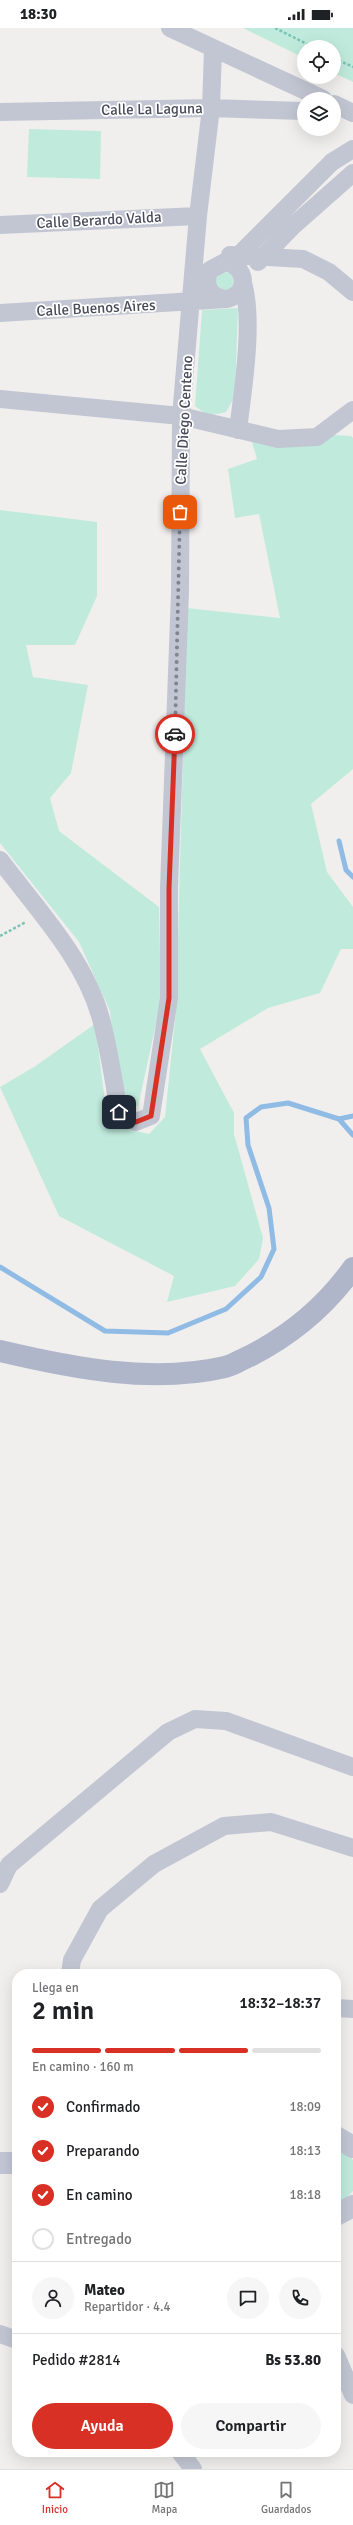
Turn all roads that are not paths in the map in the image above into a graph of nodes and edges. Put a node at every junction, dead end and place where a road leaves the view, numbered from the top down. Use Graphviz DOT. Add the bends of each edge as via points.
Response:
graph roads {
  1 [pos="170,28"];
  2 [pos="213,49"];
  3 [pos="308,92"];
  4 [pos="341,107"];
  5 [pos="211,108"];
  6 [pos="297,111"];
  7 [pos="0,112"];
  8 [pos="341,113"];
  9 [pos="353,113"];
  10 [pos="353,149"];
  11 [pos="353,173"];
  12 [pos="198,216"];
  13 [pos="0,225"];
  14 [pos="196,254"];
  15 [pos="262,257"];
  16 [pos="235,259"];
  17 [pos="207,275"];
  18 [pos="243,280"];
  19 [pos="353,292"];
  20 [pos="227,299"];
  21 [pos="192,302"];
  22 [pos="0,313"];
  23 [pos="0,399"];
  24 [pos="353,410"];
  25 [pos="181,416"];
  26 [pos="238,430"];
  27 [pos="0,860"];
  28 [pos="353,1268"];
  29 [pos="0,1351"];
  30 [pos="353,1767"];
  31 [pos="353,1848"];
  32 [pos="0,1884"];
  33 [pos="71,1969"];
  34 [pos="341,2008"];
  35 [pos="353,2009"];
  36 [pos="341,2140"];
  37 [pos="353,2147"];
  38 [pos="0,2163"];
  39 [pos="12,2163"];
  40 [pos="353,2206"];
  41 [pos="341,2212"];
  42 [pos="0,2334"];
  43 [pos="12,2338"];
  44 [pos="342,2356"];
  45 [pos="353,2395"];
  46 [pos="184,2457"];
  47 [pos="193,2469"];
  1 -- 2 [label="street"];
  2 -- 3 [label="street"];
  2 -- 5 [label="street, Calle Diego Centeno"];
  4 -- 9 [label="street"];
  5 -- 6 [label="street, Calle La Laguna"];
  5 -- 7 [label="street, Calle La Laguna"];
  5 -- 12 [label="street, Calle Diego Centeno"];
  8 -- 9 [label="street"];
  10 -- 16 [label="street" via="332,162"];
  11 -- 15 [label="street"];
  12 -- 13 [label="street, Calle Berardo Valda"];
  12 -- 14 [label="street, Calle Diego Centeno"];
  14 -- 16 [label="street"];
  14 -- 21 [label="street, Calle Diego Centeno"];
  15 -- 16 [label="street"];
  15 -- 18 [label="street"];
  15 -- 19 [label="street" via="304,259 329,272"];
  16 -- 17 [label="street" via="219,263"];
  16 -- 18 [label="street"];
  17 -- 20 [label="street" via="210,292"];
  17 -- 21 [label="street"];
  18 -- 20 [label="street" via="238,294"];
  18 -- 26 [label="street" via="248,297 245,365"];
  20 -- 21 [label="street, Calle Buenos Aires"];
  21 -- 22 [label="street, Calle Buenos Aires"];
  21 -- 25 [label="street, Calle Diego Centeno"];
  23 -- 25 [label="street"];
  24 -- 26 [label="street" via="317,437 278,439"];
  25 -- 26 [label="street"];
  25 -- 27 [label="street, Calle Diego Centeno" via="179,600 169,888 169,998 151,1116 136,1122 119,1112 101,1018 85,981 63,943"];
  28 -- 29 [label="main road" via="335,1294 279,1342 227,1367 172,1375 63,1366"];
  30 -- 32 [label="street" via="226,1721 195,1719 168,1732 9,1865"];
  31 -- 33 [label="street" via="271,1822 224,1826 154,1864 100,1909 72,1960"];
  34 -- 35 [label="street"];
  36 -- 37 [label="street"];
  38 -- 39 [label="street"];
  40 -- 41 [label="street"];
  42 -- 43 [label="street"];
  44 -- 45 [label="street"];
  46 -- 47 [label="street"];
}
